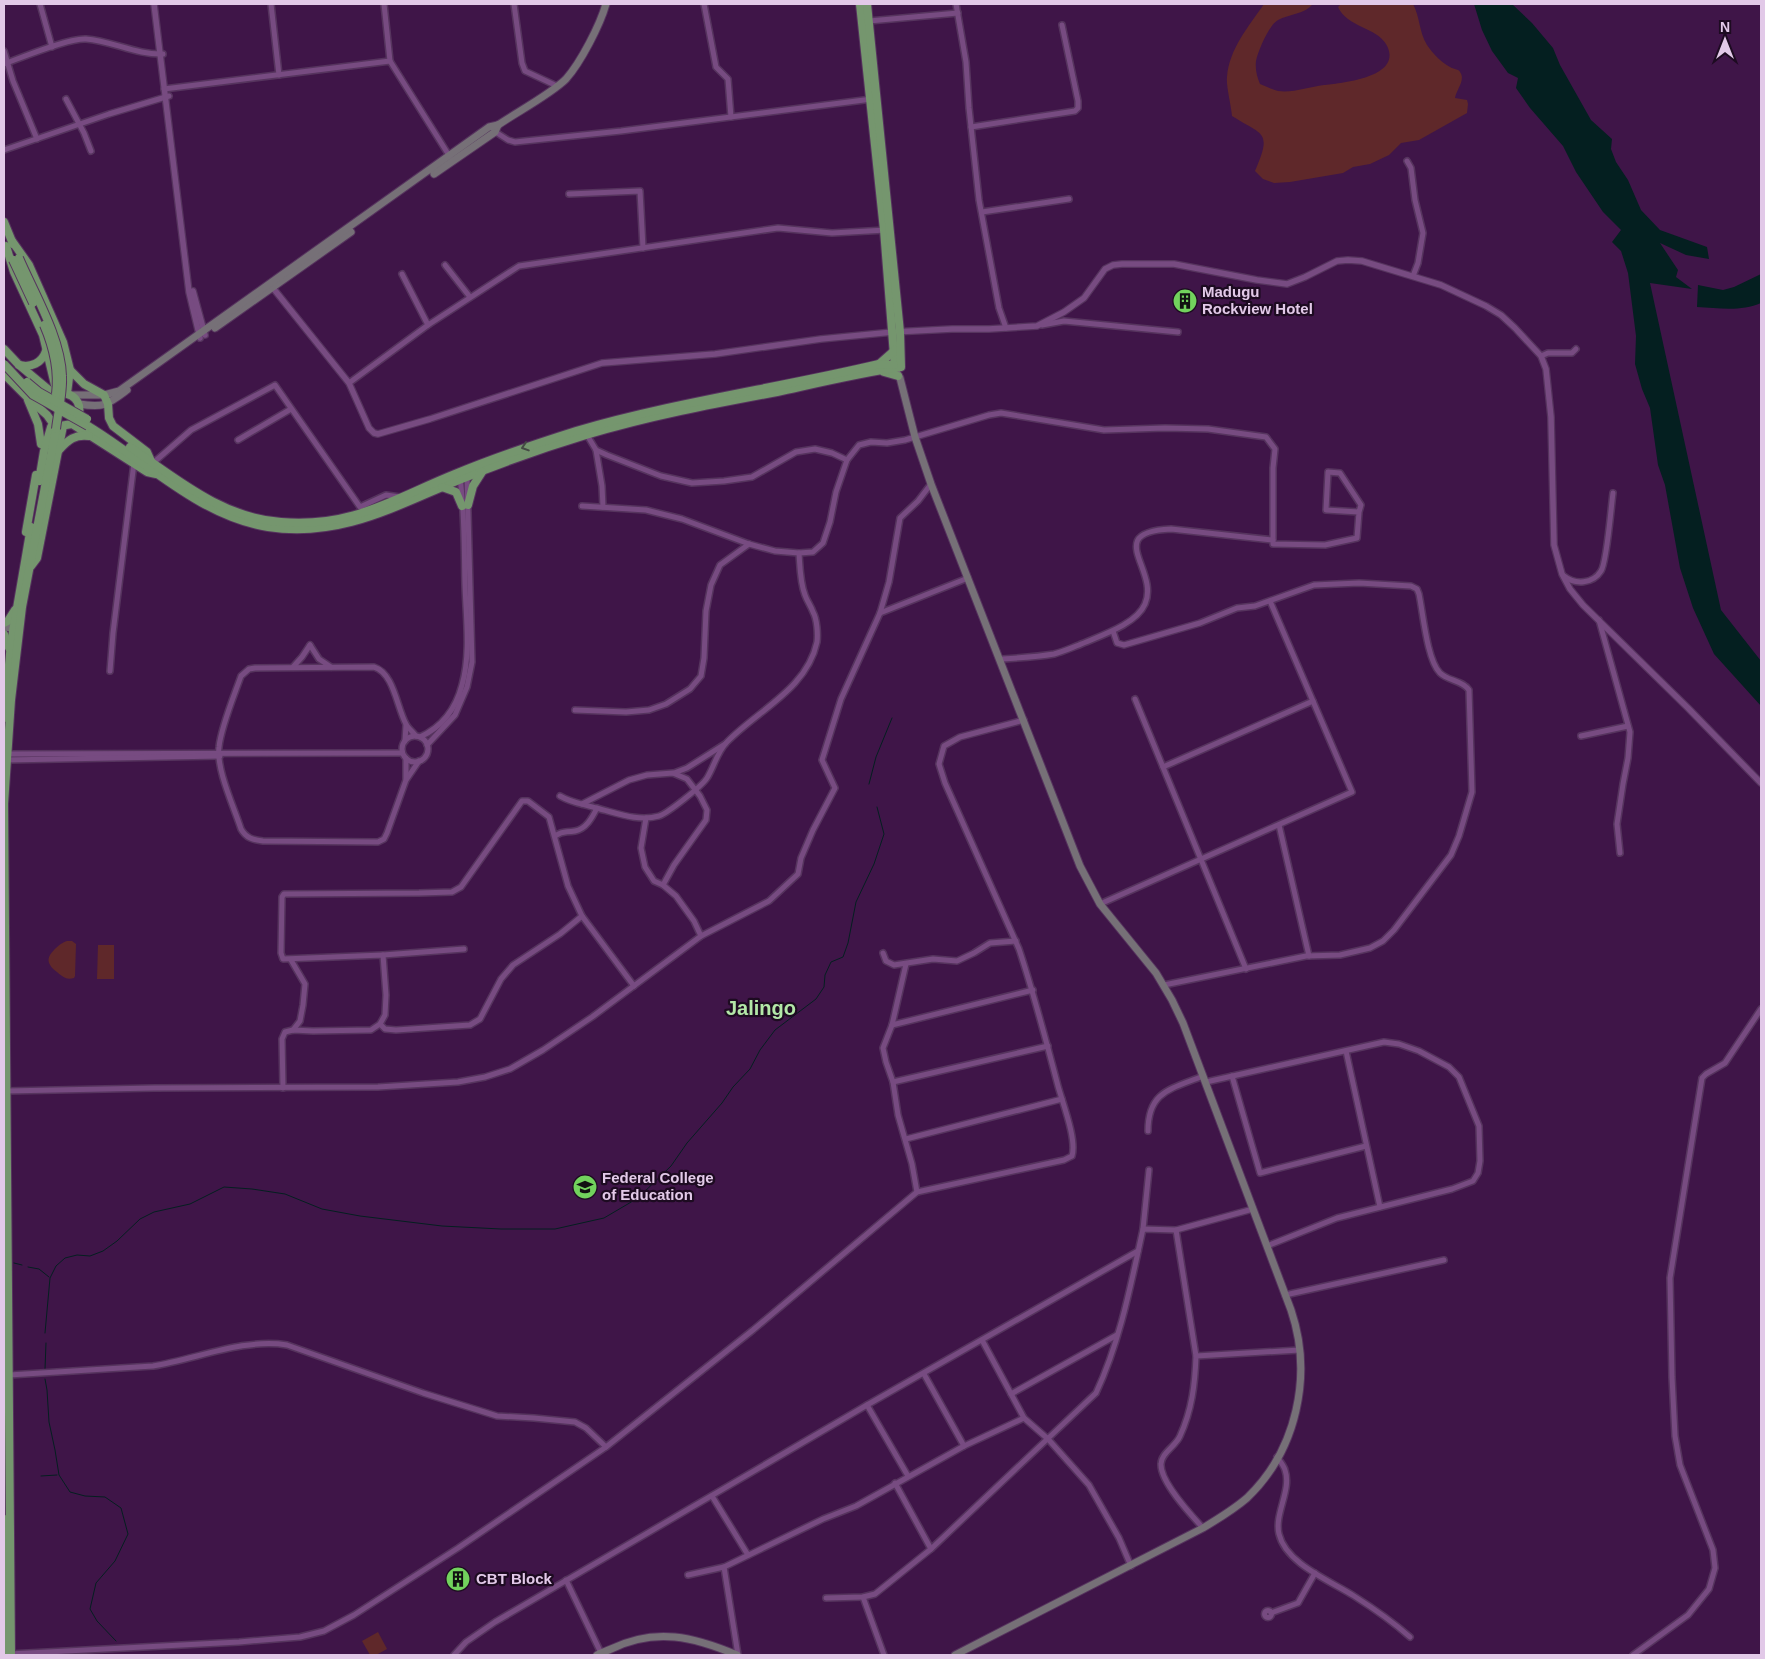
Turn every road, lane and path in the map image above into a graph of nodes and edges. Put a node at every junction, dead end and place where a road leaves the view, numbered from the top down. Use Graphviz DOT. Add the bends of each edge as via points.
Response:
graph roads {
  1 [pos="40,4"];
  2 [pos="156,4"];
  3 [pos="271,4"];
  4 [pos="384,4"];
  5 [pos="514,4"];
  6 [pos="606,4"];
  7 [pos="704,4"];
  8 [pos="860,4"];
  9 [pos="866,4"];
  10 [pos="956,4"];
  11 [pos="958,13"];
  12 [pos="869,21"];
  13 [pos="1062,25"];
  14 [pos="52,47"];
  15 [pos="4,51"];
  16 [pos="162,54"];
  17 [pos="390,61"];
  18 [pos="6,63"];
  19 [pos="279,76"];
  20 [pos="557,86"];
  21 [pos="166,89"];
  22 [pos="167,97"];
  23 [pos="66,99"];
  24 [pos="873,100"];
  25 [pos="731,117"];
  26 [pos="79,124"];
  27 [pos="971,127"];
  28 [pos="494,128"];
  29 [pos="36,139"];
  30 [pos="4,150"];
  31 [pos="91,151"];
  32 [pos="450,157"];
  33 [pos="1407,161"];
  34 [pos="569,194"];
  35 [pos="1069,199"];
  36 [pos="982,212"];
  37 [pos="4,222"];
  38 [pos="887,230"];
  39 [pos="7,242"];
  40 [pos="643,248"];
  41 [pos="445,265"];
  42 [pos="402,274"];
  43 [pos="1413,276"];
  44 [pos="274,288"];
  45 [pos="470,297"];
  46 [pos="428,325"];
  47 [pos="1037,326"];
  48 [pos="1006,328"];
  49 [pos="897,332"];
  50 [pos="1178,332"];
  51 [pos="202,334"];
  52 [pos="47,349"];
  53 [pos="1576,349"];
  54 [pos="4,350"];
  55 [pos="895,350"];
  56 [pos="1541,356"];
  57 [pos="4,358"];
  58 [pos="4,364"];
  59 [pos="19,365"];
  60 [pos="879,368"];
  61 [pos="70,370"];
  62 [pos="899,370"];
  63 [pos="4,374"];
  64 [pos="349,383"];
  65 [pos="56,394"];
  66 [pos="69,394"];
  67 [pos="104,395"];
  68 [pos="28,398"];
  69 [pos="79,404"];
  70 [pos="108,404"];
  71 [pos="292,409"];
  72 [pos="88,422"];
  73 [pos="53,423"];
  74 [pos="72,424"];
  75 [pos="587,435"];
  76 [pos="92,436"];
  77 [pos="915,437"];
  78 [pos="238,440"];
  79 [pos="42,444"];
  80 [pos="59,450"];
  81 [pos="596,450"];
  82 [pos="848,460"];
  83 [pos="152,462"];
  84 [pos="134,463"];
  85 [pos="483,470"];
  86 [pos="159,475"];
  87 [pos="463,475"];
  88 [pos="931,484"];
  89 [pos="442,487"];
  90 [pos="1613,493"];
  91 [pos="403,497"];
  92 [pos="465,505"];
  93 [pos="582,506"];
  94 [pos="603,507"];
  95 [pos="1359,512"];
  96 [pos="1273,540"];
  97 [pos="749,544"];
  98 [pos="799,554"];
  99 [pos="26,567"];
  100 [pos="1562,574"];
  101 [pos="968,578"];
  102 [pos="1270,601"];
  103 [pos="16,608"];
  104 [pos="880,613"];
  105 [pos="1599,619"];
  106 [pos="4,623"];
  107 [pos="4,630"];
  108 [pos="13,630"];
  109 [pos="1113,631"];
  110 [pos="10,651"];
  111 [pos="1000,659"];
  112 [pos="293,667"];
  113 [pos="331,667"];
  114 [pos="110,671"];
  115 [pos="1135,699"];
  116 [pos="1313,701"];
  117 [pos="575,710"];
  118 [pos="4,718"];
  119 [pos="1024,720"];
  120 [pos="406,725"];
  121 [pos="1628,726"];
  122 [pos="418,736"];
  123 [pos="1581,736"];
  124 [pos="405,741"];
  125 [pos="726,743"];
  126 [pos="427,746"];
  127 [pos="402,753"];
  128 [pos="219,754"];
  129 [pos="5,757"];
  130 [pos="406,758"];
  131 [pos="419,761"];
  132 [pos="1163,767"];
  133 [pos="673,773"];
  134 [pos="406,780"];
  135 [pos="1761,783"];
  136 [pos="695,789"];
  137 [pos="560,796"];
  138 [pos="582,804"];
  139 [pos="597,808"];
  140 [pos="646,818"];
  141 [pos="1278,825"];
  142 [pos="555,836"];
  143 [pos="1620,853"];
  144 [pos="1201,859"];
  145 [pos="663,886"];
  146 [pos="1100,904"];
  147 [pos="582,916"];
  148 [pos="701,936"];
  149 [pos="1016,941"];
  150 [pos="464,949"];
  151 [pos="883,953"];
  152 [pos="383,955"];
  153 [pos="1309,956"];
  154 [pos="290,960"];
  155 [pos="906,964"];
  156 [pos="1246,969"];
  157 [pos="1164,985"];
  158 [pos="634,986"];
  159 [pos="1033,990"];
  160 [pos="4,1004"];
  161 [pos="1761,1009"];
  162 [pos="380,1024"];
  163 [pos="892,1026"];
  164 [pos="293,1030"];
  165 [pos="1048,1046"];
  166 [pos="1346,1051"];
  167 [pos="1232,1076"];
  168 [pos="1204,1079"];
  169 [pos="893,1082"];
  170 [pos="283,1088"];
  171 [pos="6,1091"];
  172 [pos="1062,1099"];
  173 [pos="1148,1131"];
  174 [pos="5,1138"];
  175 [pos="906,1139"];
  176 [pos="1366,1146"];
  177 [pos="1149,1170"];
  178 [pos="917,1192"];
  179 [pos="1380,1207"];
  180 [pos="1253,1209"];
  181 [pos="1143,1230"];
  182 [pos="1176,1230"];
  183 [pos="1267,1246"];
  184 [pos="1138,1252"];
  185 [pos="1444,1260"];
  186 [pos="1285,1295"];
  187 [pos="6,1305"];
  188 [pos="1117,1335"];
  189 [pos="982,1340"];
  190 [pos="1300,1350"];
  191 [pos="1196,1356"];
  192 [pos="924,1374"];
  193 [pos="9,1375"];
  194 [pos="1011,1394"];
  195 [pos="867,1406"];
  196 [pos="1024,1418"];
  197 [pos="1048,1439"];
  198 [pos="964,1446"];
  199 [pos="606,1447"];
  200 [pos="1277,1458"];
  201 [pos="908,1476"];
  202 [pos="895,1483"];
  203 [pos="712,1496"];
  204 [pos="4,1519"];
  205 [pos="1203,1528"];
  206 [pos="931,1549"];
  207 [pos="748,1555"];
  208 [pos="1131,1566"];
  209 [pos="724,1567"];
  210 [pos="1315,1573"];
  211 [pos="688,1575"];
  212 [pos="566,1580"];
  213 [pos="863,1597"];
  214 [pos="826,1598"];
  215 [pos="1271,1613"];
  216 [pos="1410,1637"];
  217 [pos="599,1654"];
  218 [pos="8,1655"];
  219 [pos="454,1655"];
  220 [pos="738,1655"];
  221 [pos="884,1655"];
  222 [pos="956,1655"];
  223 [pos="1633,1655"];
  1 -- 14 [label="street"];
  2 -- 16 [label="street"];
  3 -- 19 [label="street"];
  4 -- 17 [label="street"];
  5 -- 20 [label="street" via="525,71"];
  6 -- 20 [label="main road" via="581,59"];
  7 -- 25 [label="street" via="716,67 728,79"];
  8 -- 24 [label="main road"];
  9 -- 12 [label="main road"];
  10 -- 11 [label="street"];
  11 -- 12 [label="street"];
  11 -- 27 [label="street"];
  12 -- 24 [label="main road"];
  13 -- 27 [label="street" via="1078,108"];
  14 -- 16 [label="street" via="84,39"];
  14 -- 18 [label="street"];
  15 -- 18 [label="street"];
  16 -- 21 [label="street"];
  17 -- 19 [label="street"];
  17 -- 32 [label="street"];
  18 -- 29 [label="street"];
  19 -- 21 [label="street"];
  20 -- 28 [label="main road"];
  21 -- 22 [label="street"];
  22 -- 26 [label="street"];
  22 -- 51 [label="street" via="189,292"];
  23 -- 26 [label="street"];
  24 -- 25 [label="street"];
  24 -- 38 [label="main road"];
  25 -- 28 [label="street" via="515,142"];
  26 -- 29 [label="street"];
  26 -- 31 [label="street"];
  27 -- 36 [label="street"];
  28 -- 32 [label="main road"];
  28 -- 44 [label="main road"];
  29 -- 30 [label="street"];
  32 -- 51 [label="main road"];
  33 -- 43 [label="street" via="1423,233"];
  34 -- 40 [label="street" via="640,191"];
  35 -- 36 [label="street"];
  36 -- 48 [label="street" via="999,308"];
  37 -- 39 [label="main road"];
  38 -- 40 [label="street" via="832,233 778,228"];
  38 -- 49 [label="main road"];
  39 -- 52 [label="main road" via="14,272"];
  39 -- 61 [label="main road" via="29,265 63,342"];
  39 -- 73 [label="main road, bridge" via="52,348 57,386"];
  40 -- 45 [label="street" via="519,266"];
  41 -- 45 [label="street"];
  42 -- 46 [label="street"];
  43 -- 47 [label="street" via="1362,261 1343,260 1287,284 1279,284 1186,266 1122,264 1105,269 1084,298"];
  43 -- 56 [label="street" via="1441,285 1494,310"];
  44 -- 51 [label="main road"];
  44 -- 64 [label="street"];
  45 -- 46 [label="street"];
  46 -- 64 [label="street"];
  47 -- 48 [label="street"];
  47 -- 50 [label="street" via="1064,321"];
  48 -- 49 [label="street"];
  49 -- 55 [label="main road"];
  49 -- 62 [label="main road"];
  49 -- 64 [label="street" via="714,354 602,363 378,434 369,428"];
  51 -- 67 [label="main road" via="119,391"];
  51 -- 70 [label="main road"];
  52 -- 59 [label="main road" via="44,358 36,364"];
  52 -- 65 [label="main road"];
  53 -- 56 [label="street" via="1572,353"];
  54 -- 59 [label="main road"];
  55 -- 60 [label="main road"];
  55 -- 62 [label="main road"];
  56 -- 100 [label="street" via="1549,388 1554,545"];
  57 -- 72 [label="main road, bridge" via="33,387"];
  58 -- 72 [label="main road, bridge" via="33,395"];
  59 -- 65 [label="main road"];
  60 -- 62 [label="main road"];
  60 -- 75 [label="main road"];
  60 -- 87 [label="main road, one-way" via="670,407 619,420 516,450"];
  61 -- 66 [label="main road"];
  61 -- 67 [label="main road" via="84,384"];
  62 -- 77 [label="main road"];
  63 -- 68 [label="main road"];
  65 -- 66 [label="main road"];
  65 -- 73 [label="main road" via="47,404"];
  66 -- 67 [label="main road"];
  66 -- 69 [label="main road"];
  67 -- 70 [label="main road"];
  68 -- 73 [label="main road"];
  68 -- 79 [label="main road"];
  69 -- 70 [label="main road"];
  69 -- 74 [label="main road" via="78,416"];
  70 -- 83 [label="main road" via="113,426 147,452"];
  71 -- 78 [label="street"];
  71 -- 83 [label="street" via="275,385 192,430"];
  71 -- 91 [label="street" via="360,507 386,495"];
  72 -- 83 [label="main road"];
  72 -- 86 [label="main road"];
  73 -- 74 [label="main road"];
  73 -- 79 [label="main road"];
  73 -- 80 [label="main road"];
  73 -- 99 [label="main road" via="44,451"];
  74 -- 76 [label="main road"];
  75 -- 81 [label="street"];
  75 -- 85 [label="main road"];
  76 -- 80 [label="main road" via="69,439"];
  76 -- 84 [label="main road"];
  77 -- 82 [label="street" via="859,445"];
  77 -- 88 [label="main road"];
  77 -- 96 [label="street" via="1002,414 1104,430 1208,429 1266,438 1274,449"];
  79 -- 99 [label="main road" via="23,553"];
  80 -- 99 [label="main road" via="37,558"];
  81 -- 82 [label="street" via="661,476 692,482 752,477 796,452 815,449"];
  81 -- 94 [label="street"];
  82 -- 98 [label="street" via="823,544 813,552"];
  83 -- 91 [label="main road" via="225,509 279,522 341,520"];
  84 -- 86 [label="main road"];
  84 -- 114 [label="street"];
  85 -- 87 [label="main road"];
  85 -- 92 [label="main road"];
  86 -- 89 [label="main road" via="224,514 269,527 296,529 355,522"];
  87 -- 89 [label="main road"];
  87 -- 91 [label="main road"];
  87 -- 92 [label="street"];
  88 -- 101 [label="main road"];
  88 -- 104 [label="street" via="900,518"];
  89 -- 92 [label="main road" via="456,492"];
  90 -- 100 [label="street" via="1602,570 1592,580 1579,582"];
  92 -- 122 [label="street" via="465,673 451,711 437,728"];
  92 -- 126 [label="street" via="472,651 470,673 455,715"];
  93 -- 94 [label="street"];
  94 -- 97 [label="street" via="646,510"];
  95 -- 95 [label="street" via="1326,510 1328,472 1340,473 1361,505"];
  95 -- 96 [label="street" via="1357,538 1325,545 1273,544"];
  96 -- 109 [label="street" via="1171,529 1146,533 1139,538 1135,548 1148,581 1145,605 1136,616"];
  97 -- 98 [label="street"];
  97 -- 117 [label="street" via="720,565 711,586 701,676 690,689 649,710"];
  98 -- 125 [label="street" via="805,595 815,614 817,640 809,663 795,683"];
  99 -- 103 [label="main road"];
  99 -- 129 [label="main road"];
  100 -- 105 [label="street" via="1572,593"];
  101 -- 104 [label="street"];
  101 -- 111 [label="main road"];
  102 -- 109 [label="street" via="1237,608 1200,623 1124,645 1117,643"];
  102 -- 116 [label="street"];
  102 -- 153 [label="street" via="1321,584 1359,583 1418,589 1435,666 1442,675 1466,685 1470,696 1472,792 1450,855 1383,941 1355,952"];
  103 -- 106 [label="main road"];
  103 -- 108 [label="main road"];
  104 -- 148 [label="street" via="841,699 828,740 822,760 835,788 813,830 798,874 769,901"];
  105 -- 121 [label="street"];
  105 -- 135 [label="street"];
  107 -- 108 [label="main road"];
  107 -- 110 [label="main road"];
  108 -- 110 [label="main road"];
  109 -- 111 [label="street" via="1056,654"];
  110 -- 118 [label="main road"];
  111 -- 119 [label="main road"];
  112 -- 113 [label="street"];
  112 -- 113 [label="street" via="310,645 319,659"];
  112 -- 128 [label="street" via="256,668 244,672 220,738"];
  113 -- 120 [label="street" via="374,667 382,671 388,678"];
  115 -- 132 [label="street"];
  116 -- 132 [label="street"];
  116 -- 141 [label="street" via="1352,792"];
  119 -- 146 [label="main road" via="1080,866"];
  119 -- 149 [label="street" via="960,737 944,746 939,764 944,783"];
  120 -- 122 [label="street"];
  120 -- 124 [label="street"];
  121 -- 123 [label="street"];
  121 -- 143 [label="street" via="1628,758 1618,824"];
  122 -- 124 [label="street"];
  122 -- 126 [label="street"];
  124 -- 127 [label="street"];
  125 -- 133 [label="street" via="687,768"];
  125 -- 136 [label="street" via="707,779"];
  126 -- 131 [label="street" via="426,755"];
  127 -- 128 [label="street"];
  127 -- 130 [label="street"];
  128 -- 129 [label="street"];
  128 -- 134 [label="street" via="241,830 245,836 263,842 378,842 387,833"];
  129 -- 160 [label="main road"];
  130 -- 131 [label="street" via="412,762"];
  130 -- 134 [label="street"];
  131 -- 134 [label="street"];
  132 -- 144 [label="street"];
  133 -- 136 [label="street" via="687,779"];
  133 -- 138 [label="street" via="647,774 629,780"];
  136 -- 140 [label="street" via="661,816"];
  136 -- 145 [label="street" via="707,810 706,820"];
  137 -- 138 [label="street"];
  138 -- 139 [label="street"];
  139 -- 140 [label="street"];
  139 -- 142 [label="street" via="583,828"];
  140 -- 145 [label="street" via="641,848 645,867 654,881"];
  141 -- 144 [label="street"];
  141 -- 153 [label="street"];
  142 -- 147 [label="street" via="568,886"];
  142 -- 154 [label="street" via="549,817 528,801 522,801 461,886 452,892 284,894 281,954 283,959"];
  144 -- 146 [label="street"];
  144 -- 156 [label="street"];
  145 -- 148 [label="street" via="686,909"];
  146 -- 157 [label="main road"];
  147 -- 158 [label="street"];
  147 -- 162 [label="street" via="513,966 501,979 480,1019 470,1025 396,1030 385,1029"];
  148 -- 158 [label="street"];
  149 -- 155 [label="street" via="990,943 957,961 933,959"];
  149 -- 159 [label="street"];
  150 -- 152 [label="street"];
  151 -- 155 [label="street" via="886,961 894,965"];
  152 -- 154 [label="street"];
  152 -- 162 [label="street" via="386,994 385,1015"];
  153 -- 156 [label="street"];
  154 -- 164 [label="street" via="305,984 300,1021"];
  155 -- 163 [label="street"];
  156 -- 157 [label="street"];
  157 -- 168 [label="main road" via="1183,1023"];
  158 -- 170 [label="street" via="543,1050 510,1068 484,1077 419,1085"];
  159 -- 163 [label="street"];
  159 -- 165 [label="street"];
  160 -- 171 [label="main road"];
  161 -- 223 [label="street" via="1725,1063 1702,1078 1670,1278 1672,1377 1680,1465 1713,1550 1716,1568 1709,1588 1688,1615"];
  162 -- 164 [label="street" via="370,1030"];
  163 -- 169 [label="street" via="883,1048"];
  164 -- 170 [label="street" via="285,1032 282,1039"];
  165 -- 169 [label="street"];
  165 -- 172 [label="street"];
  166 -- 167 [label="street"];
  166 -- 176 [label="street"];
  166 -- 179 [label="street" via="1384,1042 1419,1051 1459,1077 1479,1126 1480,1161 1473,1181"];
  167 -- 168 [label="street"];
  167 -- 176 [label="street" via="1260,1173"];
  168 -- 173 [label="street" via="1159,1095 1148,1118"];
  168 -- 180 [label="main road"];
  169 -- 175 [label="street"];
  170 -- 171 [label="street"];
  171 -- 174 [label="main road"];
  172 -- 175 [label="street"];
  172 -- 178 [label="street" via="1074,1150 1072,1156"];
  174 -- 187 [label="main road"];
  175 -- 178 [label="street"];
  176 -- 179 [label="street"];
  177 -- 181 [label="street"];
  178 -- 199 [label="street" via="753,1330"];
  179 -- 183 [label="street" via="1337,1218"];
  180 -- 182 [label="street"];
  180 -- 183 [label="main road"];
  181 -- 182 [label="street"];
  181 -- 184 [label="street"];
  182 -- 191 [label="street"];
  183 -- 186 [label="main road"];
  184 -- 188 [label="street"];
  184 -- 189 [label="street"];
  185 -- 186 [label="street"];
  186 -- 190 [label="main road" via="1295,1322"];
  187 -- 193 [label="main road"];
  188 -- 194 [label="street"];
  188 -- 197 [label="street" via="1106,1374 1096,1393"];
  189 -- 192 [label="street"];
  189 -- 194 [label="street"];
  190 -- 191 [label="street"];
  190 -- 200 [label="main road" via="1298,1405"];
  191 -- 205 [label="street" via="1193,1397 1187,1418 1177,1443 1160,1465 1172,1492"];
  192 -- 195 [label="street"];
  192 -- 198 [label="street"];
  193 -- 199 [label="street" via="153,1366 272,1343 287,1345 497,1416 575,1422"];
  193 -- 218 [label="main road"];
  194 -- 196 [label="street"];
  195 -- 201 [label="street"];
  195 -- 203 [label="street"];
  196 -- 197 [label="street"];
  196 -- 198 [label="street"];
  197 -- 206 [label="street"];
  197 -- 208 [label="street" via="1089,1484"];
  198 -- 201 [label="street"];
  199 -- 218 [label="street" via="458,1548 324,1631 300,1637 239,1642"];
  200 -- 205 [label="main road" via="1247,1498"];
  200 -- 210 [label="street" via="1286,1471 1286,1492 1278,1518 1279,1535 1289,1554"];
  201 -- 202 [label="street"];
  202 -- 206 [label="street"];
  202 -- 207 [label="street" via="856,1506"];
  203 -- 207 [label="street"];
  203 -- 212 [label="street"];
  204 -- 218 [label="main road"];
  205 -- 208 [label="main road"];
  206 -- 213 [label="street" via="875,1594"];
  207 -- 209 [label="street"];
  208 -- 222 [label="main road"];
  209 -- 211 [label="street"];
  209 -- 220 [label="street"];
  210 -- 215 [label="street" via="1298,1603"];
  210 -- 216 [label="street" via="1354,1596"];
  212 -- 217 [label="street"];
  212 -- 219 [label="street" via="495,1622 466,1642"];
  213 -- 214 [label="street"];
  213 -- 221 [label="street"];
  217 -- 220 [label="main road" via="639,1639 670,1636 701,1642"];
}
